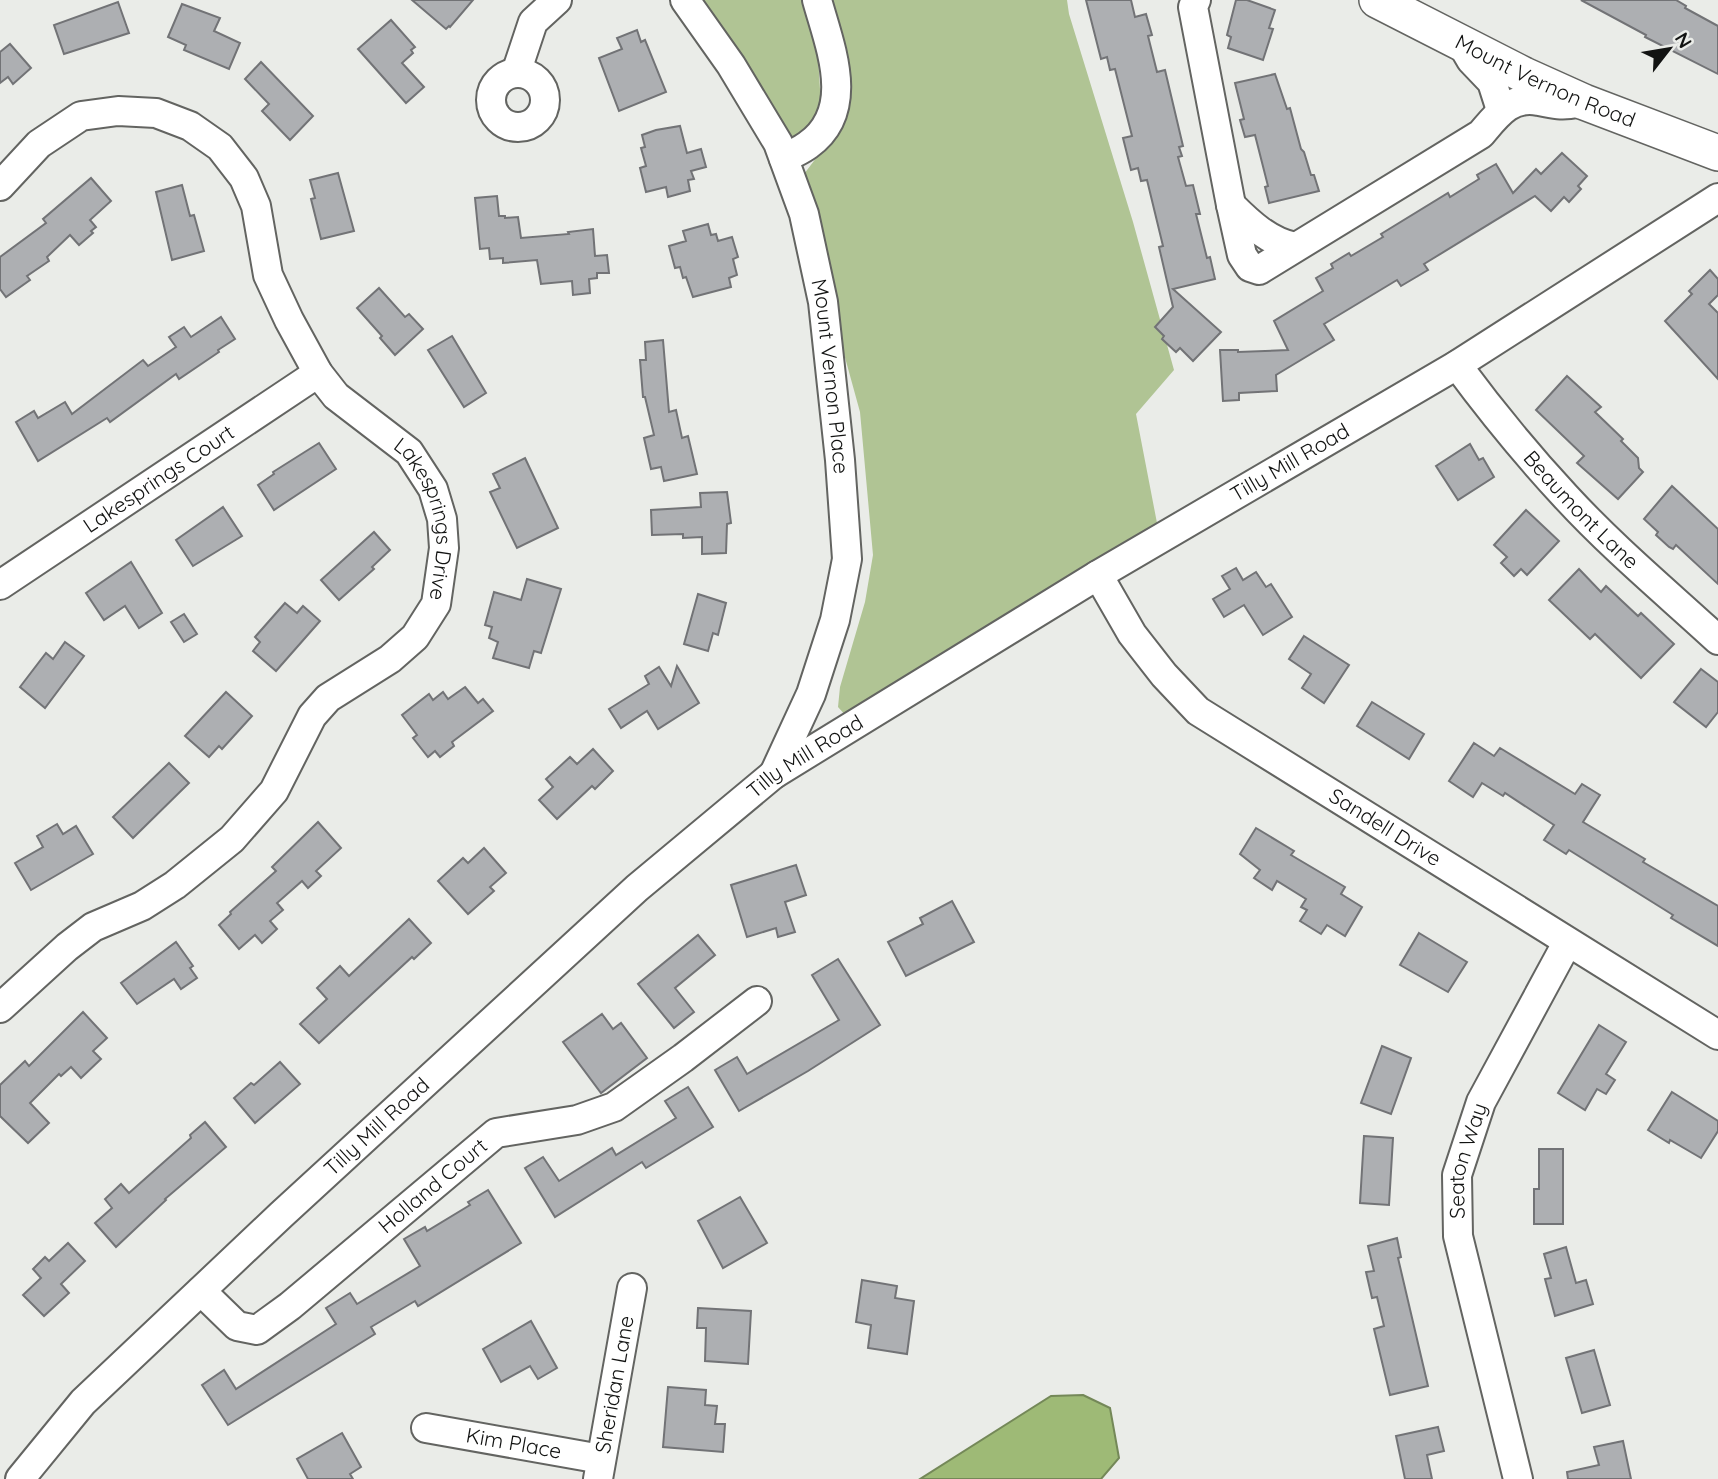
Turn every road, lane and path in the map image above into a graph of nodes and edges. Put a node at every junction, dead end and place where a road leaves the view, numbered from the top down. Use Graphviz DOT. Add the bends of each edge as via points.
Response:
graph roads {
  1 [pos="557,0"];
  2 [pos="685,0"];
  3 [pos="817,0"];
  4 [pos="1196,0"];
  5 [pos="1377,0"];
  6 [pos="1463,45"];
  7 [pos="516,73"];
  8 [pos="1584,102"];
  9 [pos="1501,110"];
  10 [pos="1718,153"];
  11 [pos="784,159"];
  12 [pos="0,186"];
  13 [pos="1718,198"];
  14 [pos="1457,365"];
  15 [pos="318,373"];
  16 [pos="1098,575"];
  17 [pos="0,585"];
  18 [pos="1718,640"];
  19 [pos="774,774"];
  20 [pos="1567,943"];
  21 [pos="757,1001"];
  22 [pos="0,1008"];
  23 [pos="1718,1035"];
  24 [pos="632,1288"];
  25 [pos="201,1291"];
  26 [pos="426,1428"];
  27 [pos="600,1469"];
  28 [pos="20,1479"];
  29 [pos="1518,1479"];
  1 -- 7 [label="street" via="533,22"];
  2 -- 11 [label="street, Mount Vernon Place" via="730,65"];
  3 -- 11 [label="street" via="838,86 831,119 809,145"];
  4 -- 9 [label="street" via="1193,7 1232,212 1281,244 1294,247 1481,134"];
  5 -- 6 [label="main road, Mount Vernon Road"];
  6 -- 8 [label="main road, Mount Vernon Road"];
  6 -- 9 [label="street" via="1492,82"];
  8 -- 9 [label="street" via="1561,106 1528,99"];
  8 -- 10 [label="main road, Mount Vernon Road"];
  11 -- 19 [label="street, Mount Vernon Place" via="804,214 820,285 848,559 835,620 811,694"];
  12 -- 15 [label="street, Lakesprings Drive" via="39,144 81,116 118,111 156,113 190,126 220,147 244,178 256,206 268,275"];
  13 -- 14 [label="street, Tilly Mill Road"];
  14 -- 16 [label="street, Tilly Mill Road"];
  14 -- 18 [label="street, Beaumont Lane" via="1500,424 1567,499"];
  15 -- 17 [label="street, Lakesprings Court"];
  15 -- 22 [label="street, Lakesprings Drive" via="336,396 410,452 433,489 444,548 436,604 415,637 390,659 328,698 312,716 274,791 232,839 142,906 93,927"];
  16 -- 19 [label="street, Tilly Mill Road"];
  16 -- 20 [label="street, Sandell Drive" via="1132,634 1198,712"];
  19 -- 25 [label="street, Tilly Mill Road" via="637,888"];
  20 -- 23 [label="street, Sandell Drive"];
  20 -- 29 [label="street, Seaton Way" via="1481,1102 1457,1175 1458,1236"];
  21 -- 25 [label="street, Holland Court" via="614,1107 577,1119 496,1133 257,1330 237,1326"];
  24 -- 27 [label="street, Sheridan Lane"];
  25 -- 28 [label="street, Tilly Mill Road" via="83,1402"];
  26 -- 27 [label="street, Kim Place"];
}
